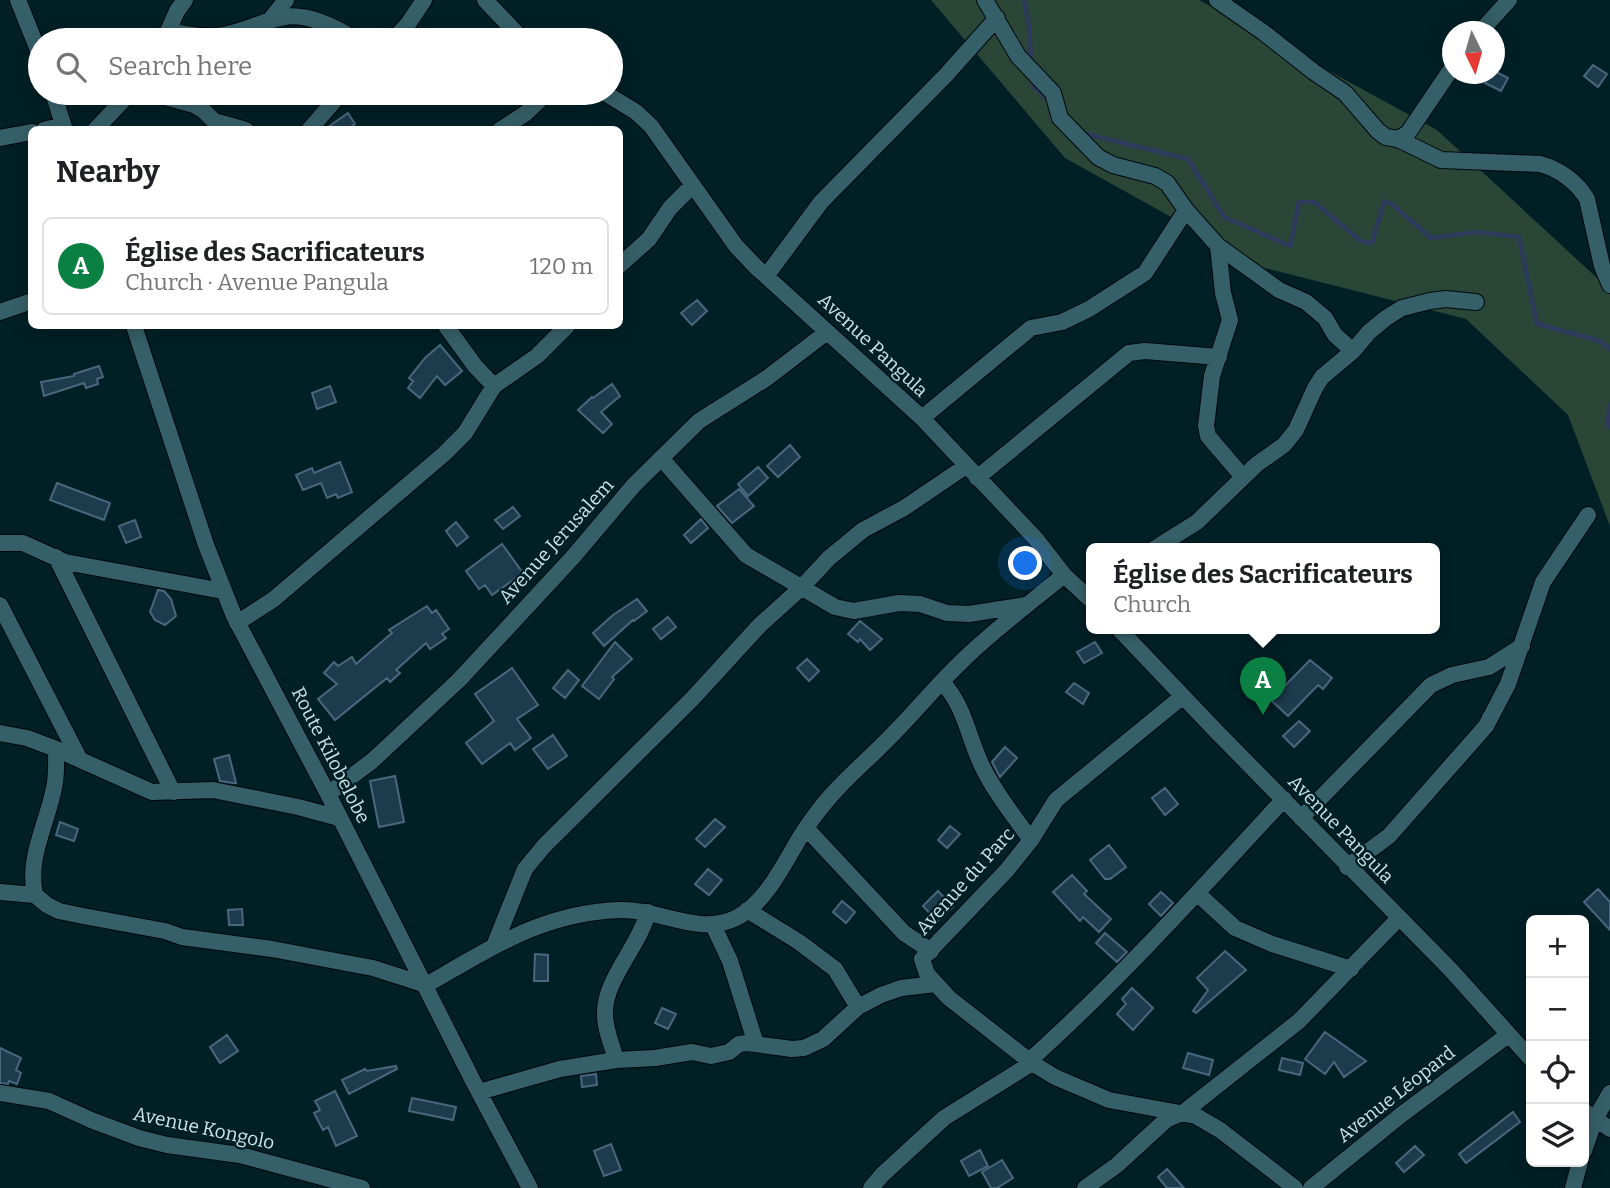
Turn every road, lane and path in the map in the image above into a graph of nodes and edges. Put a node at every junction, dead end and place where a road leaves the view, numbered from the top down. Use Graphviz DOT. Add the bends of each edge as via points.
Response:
graph roads {
  1 [pos="17,0"];
  2 [pos="185,0"];
  3 [pos="286,0"];
  4 [pos="424,0"];
  5 [pos="485,0"];
  6 [pos="985,0"];
  7 [pos="1217,0"];
  8 [pos="1509,0"];
  9 [pos="997,18"];
  10 [pos="270,20"];
  11 [pos="1490,21"];
  12 [pos="29,28"];
  13 [pos="169,28"];
  14 [pos="249,28"];
  15 [pos="332,28"];
  16 [pos="404,28"];
  17 [pos="512,28"];
  18 [pos="1442,83"];
  19 [pos="623,104"];
  20 [pos="57,105"];
  21 [pos="119,105"];
  22 [pos="194,105"];
  23 [pos="331,105"];
  24 [pos="534,105"];
  25 [pos="64,126"];
  26 [pos="99,126"];
  27 [pos="232,126"];
  28 [pos="312,126"];
  29 [pos="506,126"];
  30 [pos="28,133"];
  31 [pos="0,138"];
  32 [pos="1398,139"];
  33 [pos="692,185"];
  34 [pos="1185,210"];
  35 [pos="1218,246"];
  36 [pos="623,262"];
  37 [pos="767,275"];
  38 [pos="1610,285"];
  39 [pos="28,302"];
  40 [pos="1476,302"];
  41 [pos="0,312"];
  42 [pos="135,329"];
  43 [pos="448,329"];
  44 [pos="564,329"];
  45 [pos="827,332"];
  46 [pos="1353,351"];
  47 [pos="1219,357"];
  48 [pos="494,386"];
  49 [pos="922,418"];
  50 [pos="661,458"];
  51 [pos="972,472"];
  52 [pos="1243,477"];
  53 [pos="1588,515"];
  54 [pos="0,543"];
  55 [pos="1163,543"];
  56 [pos="56,557"];
  57 [pos="1064,575"];
  58 [pos="802,587"];
  59 [pos="223,591"];
  60 [pos="1086,596"];
  61 [pos="1029,605"];
  62 [pos="0,606"];
  63 [pos="237,623"];
  64 [pos="1124,634"];
  65 [pos="1522,646"];
  66 [pos="942,682"];
  67 [pos="1183,696"];
  68 [pos="0,733"];
  69 [pos="56,749"];
  70 [pos="80,760"];
  71 [pos="173,792"];
  72 [pos="328,794"];
  73 [pos="1284,799"];
  74 [pos="340,818"];
  75 [pos="1301,818"];
  76 [pos="806,828"];
  77 [pos="1031,840"];
  78 [pos="1348,867"];
  79 [pos="0,892"];
  80 [pos="1197,893"];
  81 [pos="35,895"];
  82 [pos="747,910"];
  83 [pos="648,912"];
  84 [pos="1399,918"];
  85 [pos="713,925"];
  86 [pos="494,946"];
  87 [pos="931,951"];
  88 [pos="1351,969"];
  89 [pos="936,984"];
  90 [pos="426,985"];
  91 [pos="858,1007"];
  92 [pos="1508,1035"];
  93 [pos="756,1044"];
  94 [pos="1526,1054"];
  95 [pos="616,1060"];
  96 [pos="1030,1062"];
  97 [pos="479,1092"];
  98 [pos="0,1093"];
  99 [pos="1610,1093"];
  100 [pos="1184,1112"];
  101 [pos="1589,1115"];
  102 [pos="1610,1129"];
  103 [pos="1579,1167"];
  104 [pos="362,1188"];
  105 [pos="530,1188"];
  106 [pos="871,1188"];
  107 [pos="1085,1188"];
  108 [pos="1295,1188"];
  109 [pos="1311,1188"];
  110 [pos="1573,1188"];
  1 -- 12 [label="street"];
  2 -- 13 [label="street"];
  3 -- 10 [label="street"];
  4 -- 16 [label="street"];
  5 -- 17 [label="street"];
  6 -- 9 [label="street"];
  7 -- 32 [label="street" via="1345,93 1378,131"];
  8 -- 11 [label="street"];
  9 -- 34 [label="street" via="1018,56 1053,93 1067,127 1098,157 1167,183"];
  9 -- 37 [label="street" via="821,202"];
  10 -- 14 [label="street"];
  10 -- 15 [label="street" via="296,16"];
  18 -- 32 [label="street" via="1408,133"];
  19 -- 33 [label="street, Avenue Pangula" via="661,138"];
  20 -- 25 [label="street"];
  21 -- 26 [label="street"];
  22 -- 27 [label="street" via="215,121"];
  23 -- 28 [label="street"];
  24 -- 29 [label="street"];
  30 -- 31 [label="street"];
  32 -- 38 [label="street" via="1441,160 1540,164 1561,173 1587,200"];
  33 -- 36 [label="street" via="649,239"];
  33 -- 37 [label="street, Avenue Pangula" via="736,246"];
  34 -- 35 [label="street"];
  34 -- 49 [label="street" via="1145,273 1089,309 1062,322 1031,328"];
  35 -- 46 [label="street" via="1279,289 1306,302"];
  35 -- 47 [label="street" via="1230,320"];
  37 -- 45 [label="street, Avenue Pangula"];
  39 -- 41 [label="street"];
  40 -- 46 [label="street" via="1446,299 1402,308 1369,332"];
  42 -- 59 [label="street, Route Kilobelobe"];
  43 -- 48 [label="street"];
  44 -- 48 [label="street" via="537,356"];
  45 -- 49 [label="street, Avenue Pangula"];
  45 -- 50 [label="street, Avenue Jerusalem" via="767,378 699,421"];
  46 -- 52 [label="street" via="1322,377 1290,438"];
  47 -- 51 [label="street" via="1129,353"];
  47 -- 52 [label="street" via="1207,409 1208,436"];
  48 -- 63 [label="street" via="473,421 444,454 274,599"];
  49 -- 51 [label="street, Avenue Pangula"];
  50 -- 58 [label="street" via="746,555"];
  50 -- 72 [label="street, Avenue Jerusalem" via="459,680 372,761"];
  51 -- 57 [label="street, Avenue Pangula"];
  51 -- 58 [label="street" via="863,530"];
  52 -- 55 [label="street" via="1196,522"];
  53 -- 65 [label="street" via="1543,582"];
  54 -- 56 [label="street" via="23,543"];
  56 -- 59 [label="street"];
  56 -- 71 [label="street"];
  57 -- 60 [label="street, Avenue Pangula"];
  57 -- 61 [label="street"];
  58 -- 61 [label="street" via="835,607 854,611 899,603 969,614"];
  58 -- 86 [label="street" via="544,846 525,869"];
  59 -- 63 [label="street, Route Kilobelobe"];
  61 -- 66 [label="street"];
  62 -- 70 [label="street"];
  63 -- 72 [label="street, Route Kilobelobe"];
  64 -- 67 [label="street, Avenue Pangula"];
  65 -- 75 [label="street" via="1489,667 1431,685"];
  65 -- 78 [label="street" via="1486,726 1389,836"];
  66 -- 76 [label="street" via="839,787"];
  66 -- 77 [label="street" via="960,705 985,771"];
  67 -- 73 [label="street, Avenue Pangula"];
  67 -- 77 [label="street, Avenue du Parc" via="1056,800"];
  68 -- 69 [label="street"];
  69 -- 70 [label="street"];
  69 -- 81 [label="street" via="54,789 37,844"];
  70 -- 71 [label="street" via="152,792"];
  71 -- 74 [label="street" via="213,790"];
  72 -- 74 [label="street, Route Kilobelobe"];
  73 -- 75 [label="street, Avenue Pangula"];
  73 -- 80 [label="street"];
  74 -- 90 [label="street, Route Kilobelobe"];
  75 -- 78 [label="street, Avenue Pangula"];
  76 -- 82 [label="street" via="773,882"];
  76 -- 87 [label="street" via="904,933"];
  77 -- 87 [label="street, Avenue du Parc"];
  78 -- 84 [label="street, Avenue Pangula"];
  79 -- 81 [label="street"];
  80 -- 88 [label="street" via="1235,928"];
  80 -- 96 [label="street"];
  81 -- 90 [label="street" via="59,911 192,939 373,968"];
  82 -- 85 [label="street"];
  82 -- 91 [label="street" via="835,969"];
  83 -- 85 [label="street"];
  83 -- 86 [label="street" via="574,915 540,924"];
  83 -- 95 [label="street" via="605,1010"];
  84 -- 88 [label="street"];
  84 -- 92 [label="street, Avenue Pangula"];
  85 -- 93 [label="street" via="730,961"];
  86 -- 90 [label="street"];
  87 -- 89 [label="street, Avenue du Parc" via="922,959"];
  88 -- 100 [label="street" via="1299,1021"];
  89 -- 91 [label="street" via="892,990"];
  89 -- 96 [label="street, Avenue du Parc"];
  90 -- 97 [label="street, Route Kilobelobe"];
  91 -- 93 [label="street" via="814,1045 792,1049"];
  92 -- 94 [label="street, Avenue Pangula"];
  92 -- 109 [label="street, Avenue Léopard"];
  93 -- 95 [label="street" via="739,1044 729,1052 710,1056 692,1052"];
  95 -- 97 [label="street" via="560,1069"];
  96 -- 100 [label="street, Avenue du Parc" via="1109,1100"];
  96 -- 106 [label="street" via="944,1118"];
  97 -- 105 [label="street, Route Kilobelobe"];
  98 -- 104 [label="street, Avenue Kongolo" via="49,1101 139,1138 240,1155"];
  99 -- 101 [label="street"];
  100 -- 107 [label="street" via="1166,1120"];
  100 -- 108 [label="street, Avenue du Parc" via="1220,1130"];
  101 -- 102 [label="street"];
  103 -- 110 [label="street"];
}
